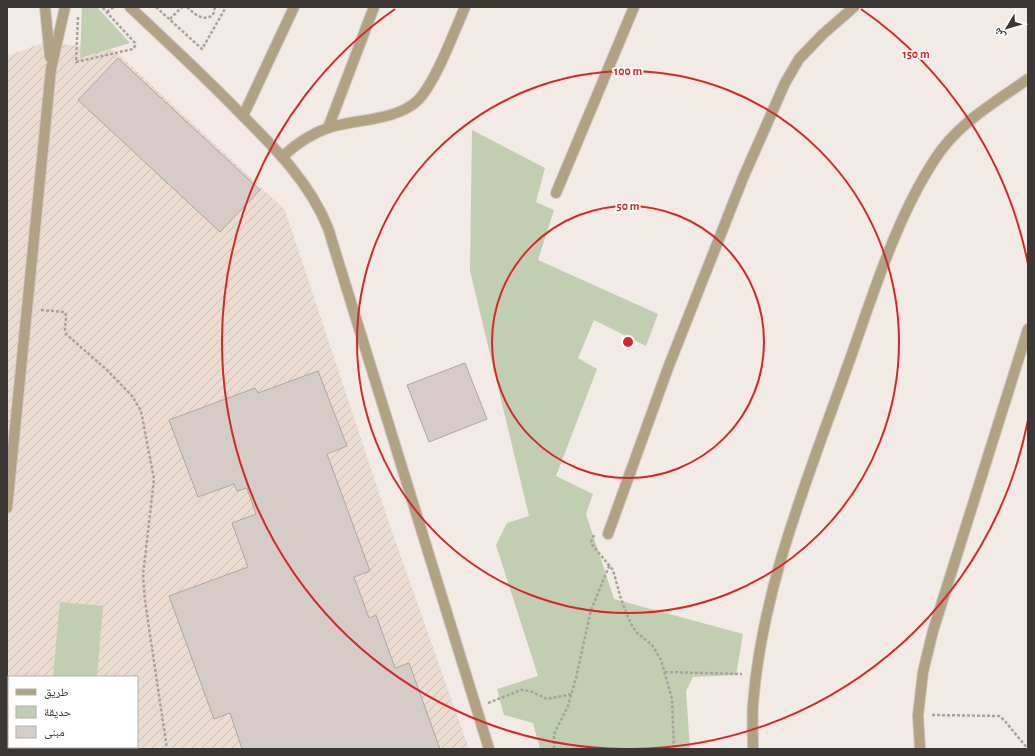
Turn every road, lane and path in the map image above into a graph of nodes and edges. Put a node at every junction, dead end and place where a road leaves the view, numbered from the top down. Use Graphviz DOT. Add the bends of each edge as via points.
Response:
graph roads {
  1 [pos="45,7"];
  2 [pos="65,7"];
  3 [pos="102,7"];
  4 [pos="114,7"];
  5 [pos="130,7"];
  6 [pos="156,7"];
  7 [pos="182,7"];
  8 [pos="187,7"];
  9 [pos="215,7"];
  10 [pos="226,7"];
  11 [pos="294,7"];
  12 [pos="374,7"];
  13 [pos="465,7"];
  14 [pos="634,7"];
  15 [pos="854,7"];
  16 [pos="107,12"];
  17 [pos="215,12"];
  18 [pos="222,14"];
  19 [pos="170,19"];
  20 [pos="77,34"];
  21 [pos="51,69"];
  22 [pos="1028,79"];
  23 [pos="243,116"];
  24 [pos="328,128"];
  25 [pos="282,156"];
  26 [pos="556,193"];
  27 [pos="27,308"];
  28 [pos="1028,329"];
  29 [pos="7,508"];
  30 [pos="608,534"];
  31 [pos="610,564"];
  32 [pos="665,672"];
  33 [pos="756,675"];
  34 [pos="572,694"];
  35 [pos="476,708"];
  36 [pos="918,715"];
  37 [pos="167,749"];
  38 [pos="489,749"];
  39 [pos="554,749"];
  40 [pos="674,749"];
  41 [pos="753,749"];
  42 [pos="920,749"];
  43 [pos="1028,749"];
  1 -- 21 [label="street"];
  2 -- 21 [label="street"];
  3 -- 16 [label="path"];
  4 -- 16 [label="path"];
  5 -- 23 [label="street"];
  6 -- 19 [label="path"];
  7 -- 19 [label="path"];
  8 -- 17 [label="path" via="203,18 209,18"];
  9 -- 17 [label="path"];
  10 -- 18 [label="path"];
  11 -- 23 [label="street"];
  12 -- 24 [label="street"];
  13 -- 24 [label="street" via="430,83 416,102 398,113"];
  14 -- 26 [label="street"];
  15 -- 30 [label="street" via="823,34 799,60 785,83 737,193 668,368"];
  16 -- 20 [label="path" via="135,42 136,46 133,49 76,62"];
  17 -- 18 [label="path"];
  18 -- 19 [label="path" via="202,49"];
  21 -- 27 [label="street"];
  22 -- 33 [label="street" via="974,117 948,140 909,202 866,314 786,543 769,607"];
  23 -- 25 [label="street"];
  24 -- 25 [label="street" via="302,140"];
  25 -- 35 [label="street" via="312,194 328,228"];
  27 -- 29 [label="street"];
  27 -- 37 [label="path" via="64,312 66,334 107,370 132,396 141,411 154,479 143,575 145,601"];
  28 -- 36 [label="street" via="932,631 923,672"];
  30 -- 31 [label="path" via="600,531 591,542 595,550"];
  31 -- 32 [label="path" via="630,622 636,632 656,650"];
  31 -- 34 [label="path" via="591,610"];
  32 -- 33 [label="path"];
  32 -- 40 [label="path" via="674,713"];
  33 -- 41 [label="street"];
  34 -- 35 [label="path" via="547,699 521,690"];
  34 -- 39 [label="path" via="556,729"];
  35 -- 38 [label="street"];
  36 -- 42 [label="street"];
  36 -- 43 [label="path" via="998,716"];
}
